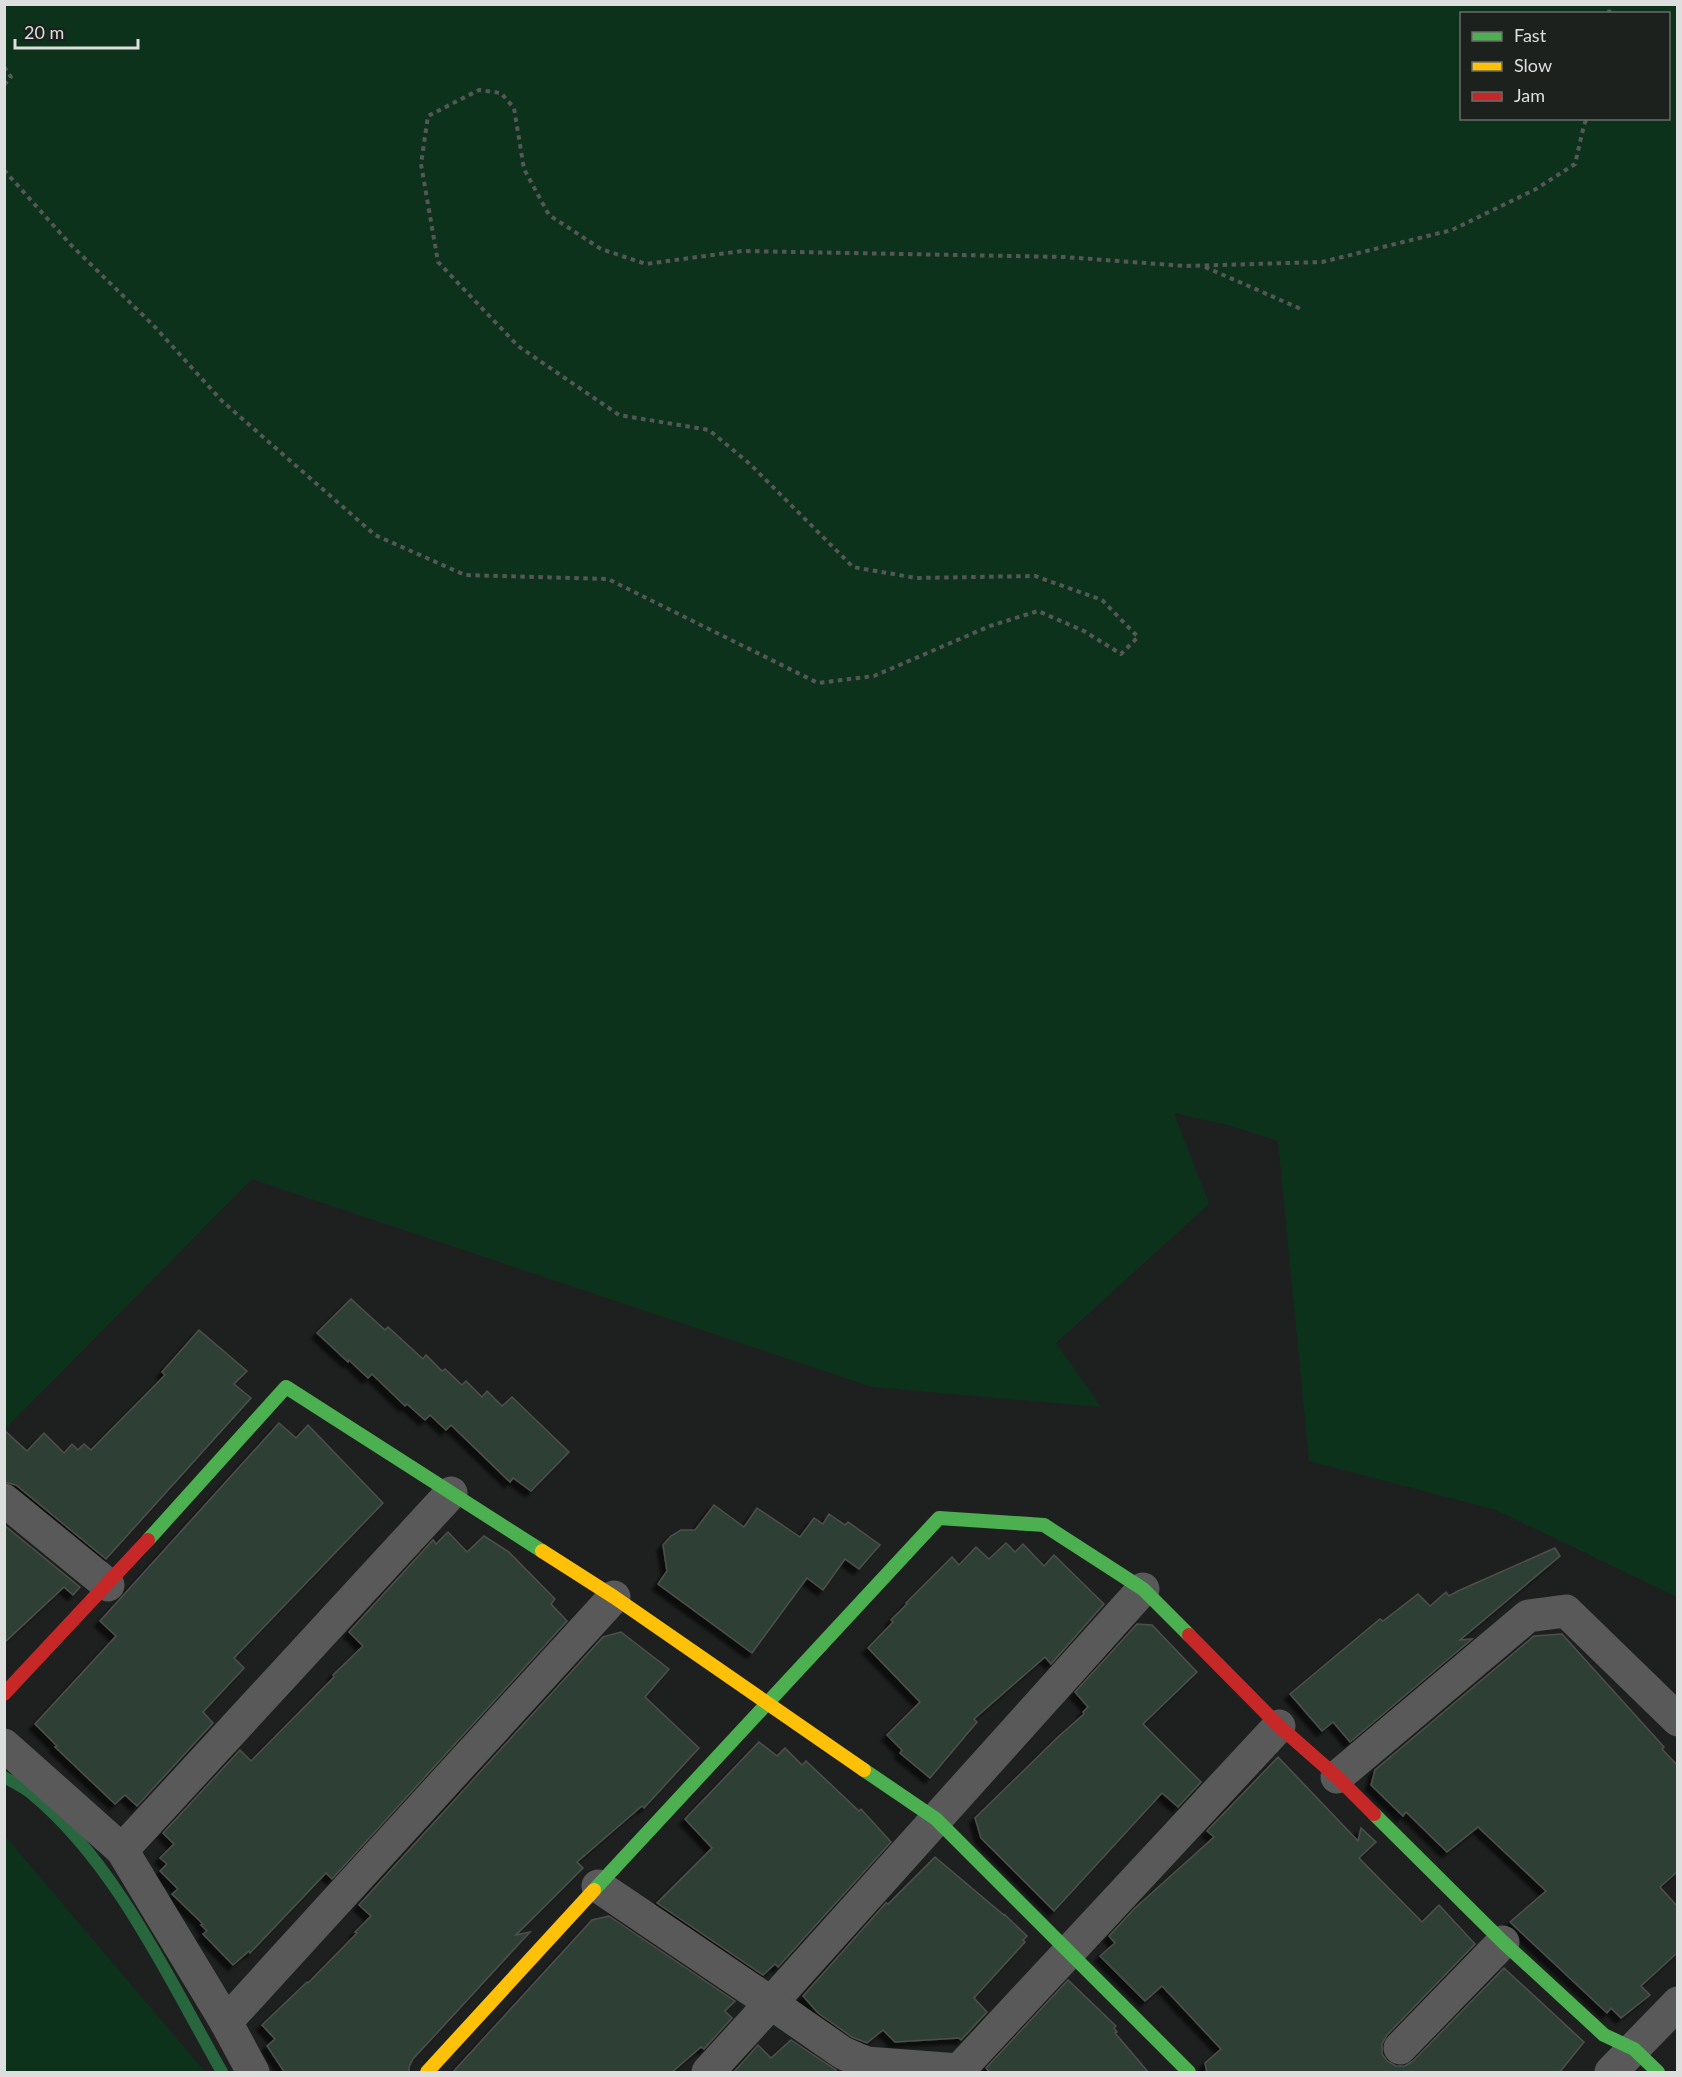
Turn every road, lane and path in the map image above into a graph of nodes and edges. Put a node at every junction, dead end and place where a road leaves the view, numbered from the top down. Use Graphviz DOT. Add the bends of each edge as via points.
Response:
graph roads {
  1 [pos="4,67"];
  2 [pos="4,85"];
  3 [pos="1586,120"];
  4 [pos="4,171"];
  5 [pos="1202,266"];
  6 [pos="1301,309"];
  7 [pos="451,1493"];
  8 [pos="4,1500"];
  9 [pos="108,1585"];
  10 [pos="1143,1589"];
  11 [pos="614,1597"];
  12 [pos="4,1694"];
  13 [pos="766,1703"];
  14 [pos="1677,1720"];
  15 [pos="1279,1726"];
  16 [pos="4,1745"];
  17 [pos="1337,1777"];
  18 [pos="936,1819"];
  19 [pos="122,1850"];
  20 [pos="598,1886"];
  21 [pos="1503,1942"];
  22 [pos="1068,1952"];
  23 [pos="771,2003"];
  24 [pos="1677,2003"];
  25 [pos="226,2022"];
  26 [pos="1400,2048"];
  27 [pos="1634,2049"];
  28 [pos="958,2071"];
  29 [pos="254,2073"];
  30 [pos="428,2073"];
  31 [pos="708,2073"];
  32 [pos="1189,2073"];
  33 [pos="1611,2073"];
  34 [pos="1658,2073"];
  1 -- 2 [label="path" via="10,77"];
  3 -- 5 [label="path" via="1575,164 1536,189 1452,230 1322,262"];
  4 -- 5 [label="path" via="222,401 375,535 465,574 608,579 818,683 874,676 990,626 1038,611 1084,631 1121,654 1138,637 1102,600 1035,576 916,578 853,567 750,464 709,430 619,415 518,346 438,262 421,164 428,116 479,90 501,93 514,108 524,170 549,215 601,249 646,264 742,251 1064,257"];
  5 -- 6 [label="path"];
  7 -- 9 [label="street" via="286,1387"];
  7 -- 11 [label="street"];
  7 -- 19 [label="street"];
  8 -- 9 [label="street"];
  9 -- 12 [label="street"];
  10 -- 13 [label="street" via="1044,1525 939,1518"];
  10 -- 15 [label="street"];
  10 -- 18 [label="street"];
  11 -- 13 [label="street"];
  11 -- 25 [label="street"];
  13 -- 18 [label="street"];
  13 -- 20 [label="street"];
  14 -- 17 [label="street" via="1566,1611 1528,1616"];
  15 -- 17 [label="street"];
  15 -- 22 [label="street"];
  16 -- 19 [label="street"];
  17 -- 21 [label="street"];
  18 -- 22 [label="street"];
  18 -- 23 [label="street"];
  19 -- 25 [label="street"];
  20 -- 23 [label="street"];
  20 -- 30 [label="street"];
  21 -- 26 [label="street"];
  21 -- 27 [label="street" via="1604,2035"];
  22 -- 28 [label="street"];
  22 -- 32 [label="street"];
  23 -- 28 [label="street" via="843,2053 866,2063"];
  23 -- 31 [label="street"];
  24 -- 27 [label="street"];
  25 -- 29 [label="street"];
  27 -- 33 [label="street"];
  27 -- 34 [label="street"];
}
